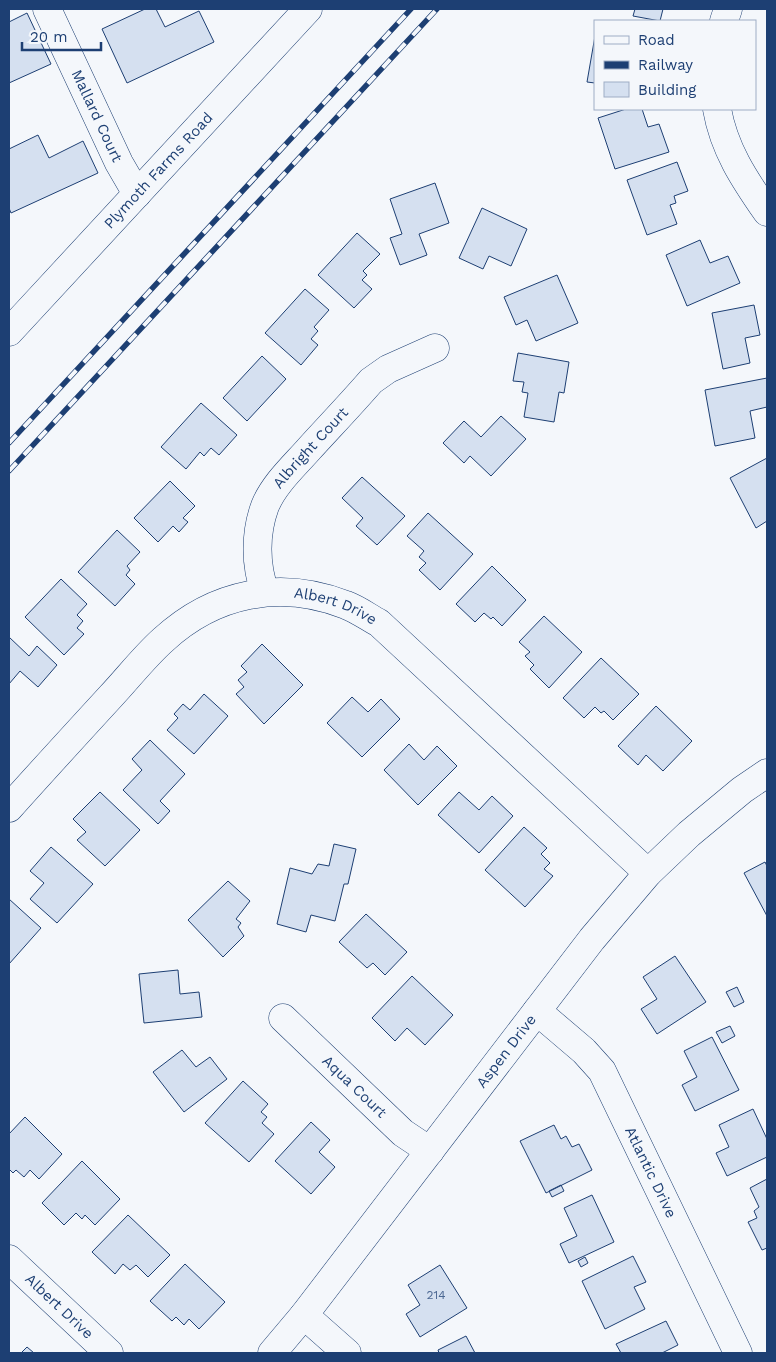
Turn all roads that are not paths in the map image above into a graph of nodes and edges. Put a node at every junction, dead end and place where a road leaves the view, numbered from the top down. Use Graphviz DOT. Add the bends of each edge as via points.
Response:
graph roads {
  1 [pos="47,9"];
  2 [pos="308,9"];
  3 [pos="717,110"];
  4 [pos="137,194"];
  5 [pos="767,212"];
  6 [pos="9,332"];
  7 [pos="435,348"];
  8 [pos="265,592"];
  9 [pos="767,773"];
  10 [pos="9,808"];
  11 [pos="648,873"];
  12 [pos="537,1011"];
  13 [pos="283,1018"];
  14 [pos="430,1151"];
  15 [pos="9,1259"];
  16 [pos="304,1315"];
  17 [pos="109,1353"];
  18 [pos="272,1353"];
  19 [pos="347,1353"];
  20 [pos="738,1353"];
  1 -- 4 [label="street, Mallard Court" via="119,163"];
  2 -- 4 [label="street, Plymoth Farms Road"];
  3 -- 5 [label="street" via="732,157"];
  4 -- 6 [label="street, Plymoth Farms Road"];
  7 -- 8 [label="street, Albright Court" via="388,369 371,381 284,477 266,504 260,524 258,556"];
  8 -- 10 [label="street, Albert Drive" via="232,599 200,612 163,640"];
  8 -- 11 [label="street, Albert Drive" via="325,598 379,623"];
  9 -- 11 [label="street, Aspen Drive" via="689,834"];
  11 -- 12 [label="street, Aspen Drive"];
  12 -- 14 [label="street, Aspen Drive"];
  12 -- 20 [label="street, Atlantic Drive" via="602,1071"];
  13 -- 14 [label="street, Aqua Court" via="403,1132"];
  14 -- 16 [label="street, Aspen Drive"];
  15 -- 17 [label="street, Albert Drive"];
  16 -- 18 [label="street, Aspen Drive"];
  16 -- 19 [label="street"];
}
